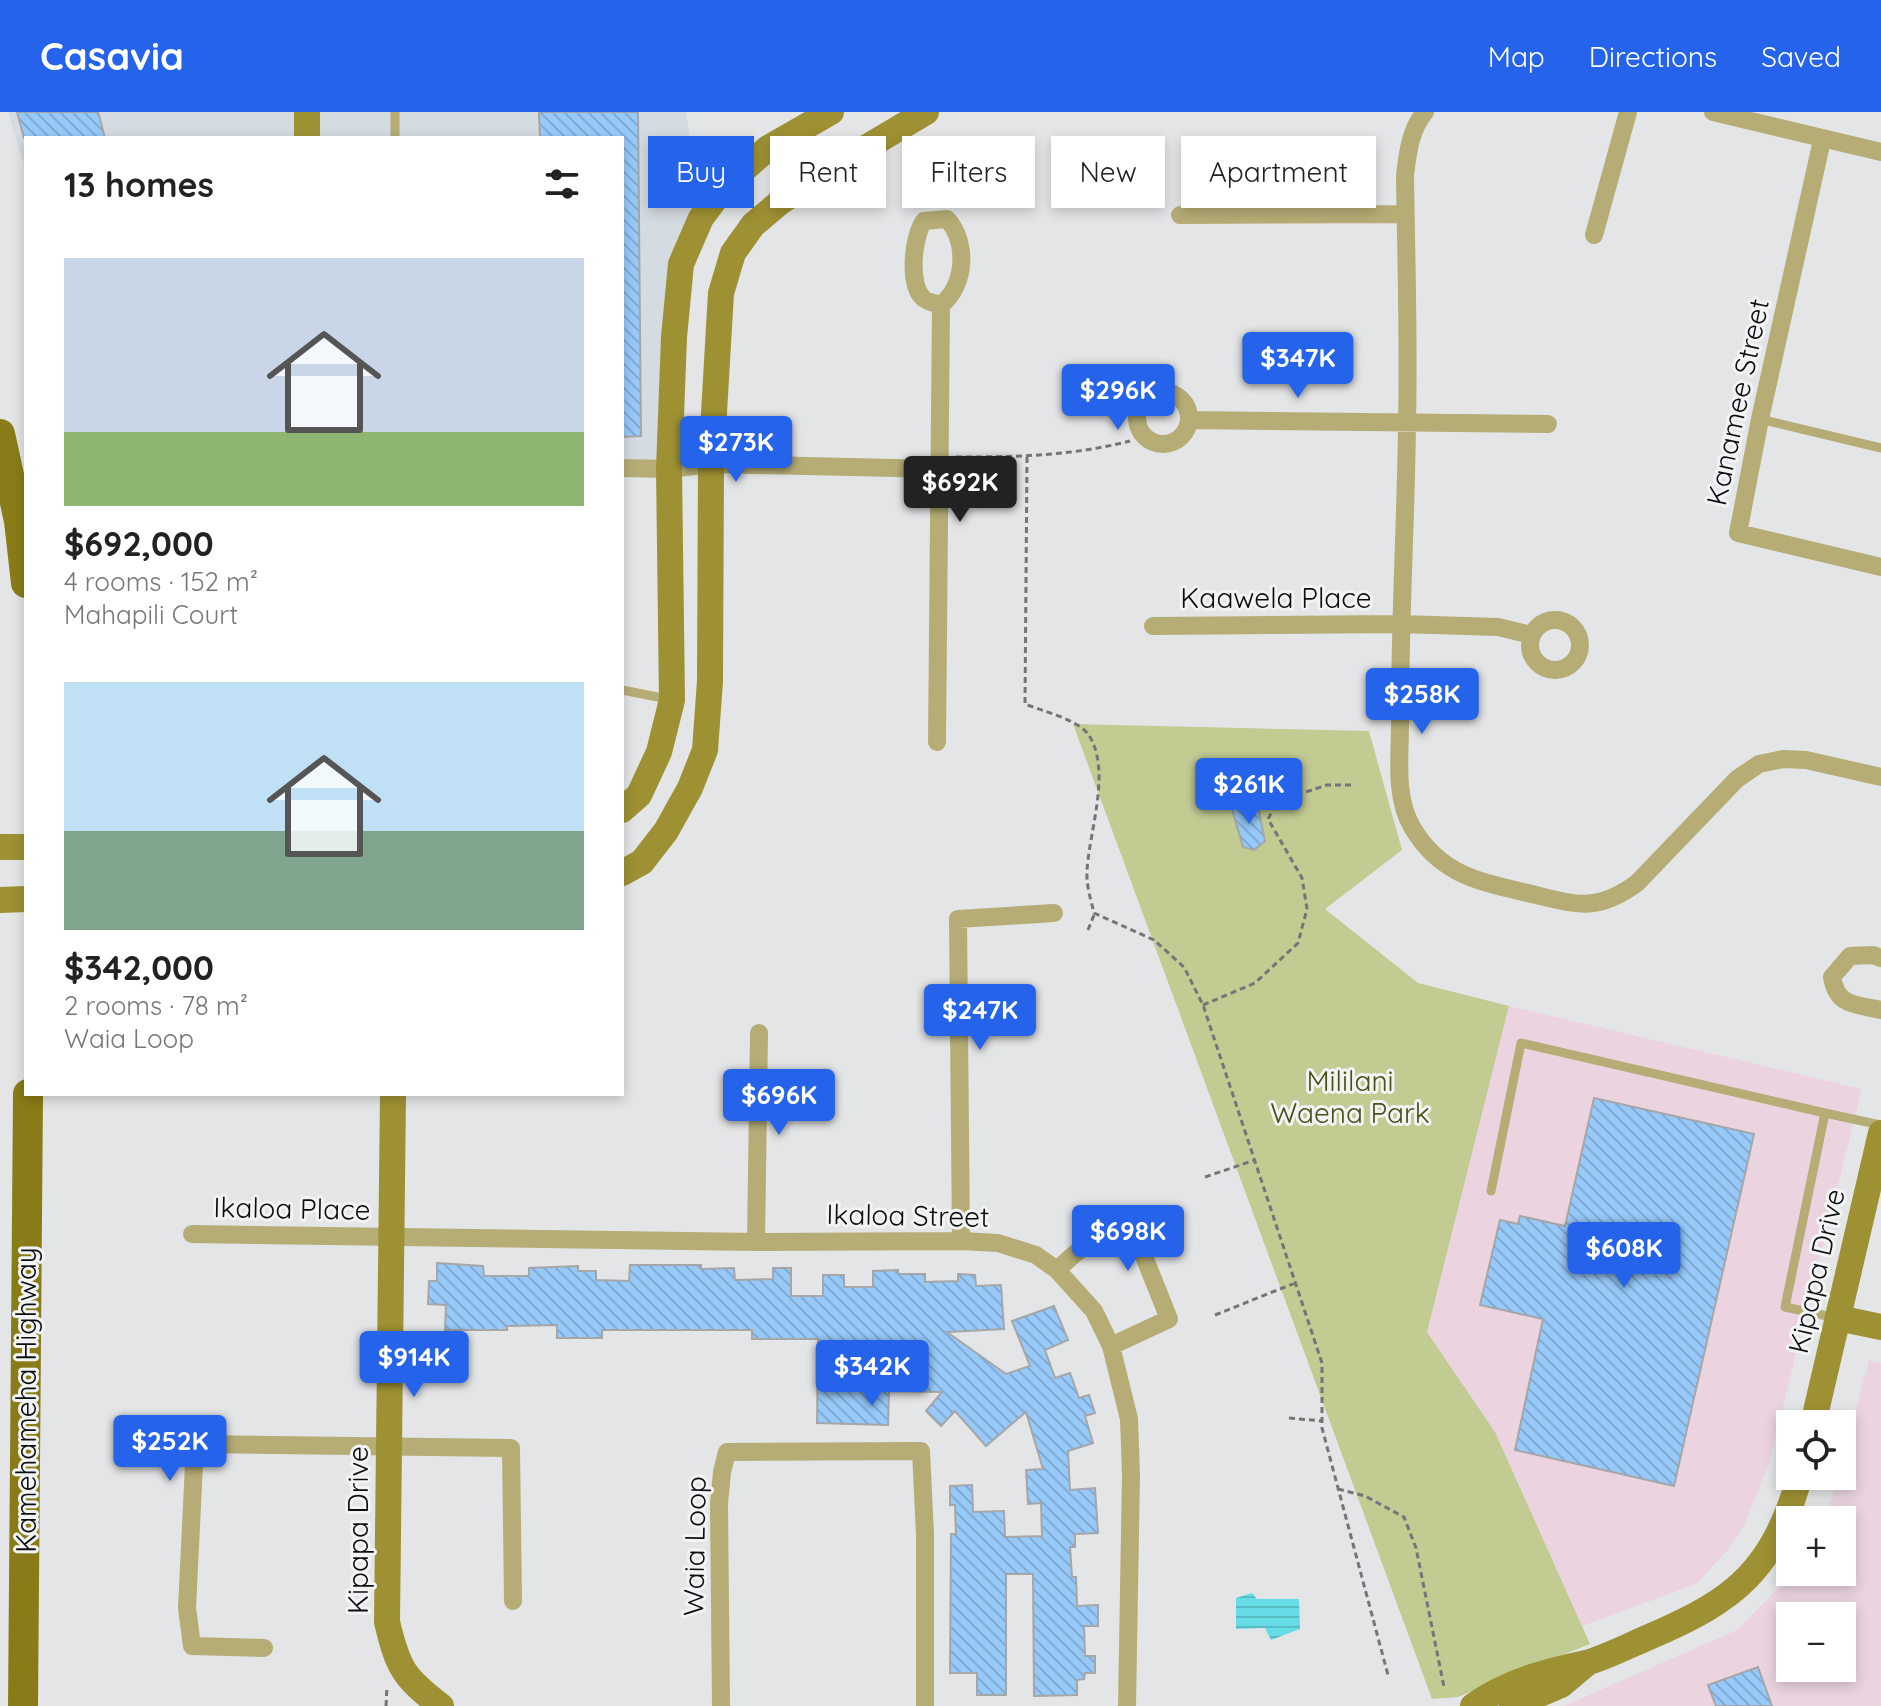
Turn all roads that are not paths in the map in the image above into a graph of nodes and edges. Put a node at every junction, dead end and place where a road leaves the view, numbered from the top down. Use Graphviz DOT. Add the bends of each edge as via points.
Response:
graph roads {
  1 [pos="307,112"];
  2 [pos="395,112"];
  3 [pos="831,112"];
  4 [pos="1425,112"];
  5 [pos="1628,112"];
  6 [pos="1713,112"];
  7 [pos="924,113"];
  8 [pos="307,136"];
  9 [pos="395,136"];
  10 [pos="1822,140"];
  11 [pos="1881,152"];
  12 [pos="1405,214"];
  13 [pos="1180,215"];
  14 [pos="1594,235"];
  15 [pos="941,305"];
  16 [pos="1760,419"];
  17 [pos="1189,420"];
  18 [pos="1408,422"];
  19 [pos="1548,424"];
  20 [pos="0,434"];
  21 [pos="1881,448"];
  22 [pos="946,463"];
  23 [pos="711,464"];
  24 [pos="624,468"];
  25 [pos="669,469"];
  26 [pos="24,565"];
  27 [pos="1881,567"];
  28 [pos="1400,624"];
  29 [pos="1153,626"];
  30 [pos="1531,635"];
  31 [pos="624,690"];
  32 [pos="672,700"];
  33 [pos="937,742"];
  34 [pos="1881,777"];
  35 [pos="624,808"];
  36 [pos="0,847"];
  37 [pos="24,847"];
  38 [pos="624,872"];
  39 [pos="24,899"];
  40 [pos="0,900"];
  41 [pos="1054,913"];
  42 [pos="1881,958"];
  43 [pos="1881,1010"];
  44 [pos="759,1033"];
  45 [pos="28,1096"];
  46 [pos="393,1096"];
  47 [pos="1825,1113"];
  48 [pos="1881,1125"];
  49 [pos="1881,1133"];
  50 [pos="1874,1190"];
  51 [pos="1491,1191"];
  52 [pos="192,1234"];
  53 [pos="391,1238"];
  54 [pos="961,1241"];
  55 [pos="756,1242"];
  56 [pos="1057,1270"];
  57 [pos="1838,1318"];
  58 [pos="1881,1327"];
  59 [pos="1111,1346"];
  60 [pos="1816,1410"];
  61 [pos="389,1446"];
  62 [pos="1796,1490"];
  63 [pos="513,1601"];
  64 [pos="264,1648"];
  65 [pos="1589,1662"];
  66 [pos="23,1706"];
  67 [pos="441,1706"];
  68 [pos="721,1706"];
  69 [pos="925,1706"];
  70 [pos="1127,1706"];
  71 [pos="1473,1706"];
  72 [pos="1512,1706"];
  1 -- 8 [label="street"];
  2 -- 9 [label="lane"];
  3 -- 25 [label="street" via="768,148 725,186 686,250 674,337"];
  4 -- 12 [label="street" via="1409,144"];
  5 -- 14 [label="street"];
  6 -- 10 [label="street"];
  7 -- 23 [label="street" via="779,203 753,225 733,253 721,293"];
  10 -- 11 [label="street"];
  10 -- 16 [label="street, Kanamee Street"];
  12 -- 13 [label="street"];
  12 -- 18 [label="street"];
  15 -- 22 [label="street"];
  16 -- 21 [label="lane"];
  16 -- 27 [label="street, Kanamee Street" via="1738,533"];
  17 -- 18 [label="street"];
  18 -- 19 [label="street"];
  18 -- 28 [label="street"];
  20 -- 26 [label="main road"];
  22 -- 23 [label="street"];
  22 -- 33 [label="street"];
  23 -- 25 [label="street"];
  23 -- 38 [label="street" via="705,750 666,831 642,862"];
  24 -- 25 [label="street"];
  25 -- 32 [label="street"];
  28 -- 29 [label="street, Kaawela Place"];
  28 -- 30 [label="street, Kaawela Place" via="1498,627"];
  28 -- 34 [label="street" via="1401,794 1411,826 1429,851 1470,879 1597,905 1637,883 1737,779 1759,764 1806,760"];
  31 -- 32 [label="lane"];
  32 -- 35 [label="street" via="659,752 639,795"];
  36 -- 37 [label="street"];
  39 -- 40 [label="street"];
  41 -- 54 [label="street" via="958,919"];
  42 -- 43 [label="street" via="1850,956 1832,977 1835,992 1845,1002"];
  44 -- 55 [label="street"];
  45 -- 66 [label="main road, Kamehameha Highway"];
  46 -- 53 [label="street, Kipapa Drive"];
  47 -- 48 [label="lane"];
  47 -- 51 [label="lane" via="1521,1043"];
  47 -- 57 [label="lane" via="1785,1307"];
  49 -- 50 [label="street, Kipapa Drive"];
  50 -- 57 [label="street, Kipapa Drive"];
  52 -- 53 [label="street, Ikaloa Place"];
  53 -- 55 [label="street, Ikaloa Street"];
  53 -- 61 [label="street, Kipapa Drive"];
  54 -- 55 [label="street, Ikaloa Street"];
  54 -- 56 [label="street, Ikaloa Street" via="1019,1248"];
  56 -- 59 [label="street, Ikaloa Street" via="1094,1311"];
  56 -- 59 [label="street" via="1081,1247 1104,1235 1130,1231 1137,1239 1169,1319"];
  57 -- 58 [label="street"];
  57 -- 60 [label="street, Kipapa Drive"];
  59 -- 70 [label="street, Ikaloa Street" via="1129,1419"];
  61 -- 63 [label="street" via="511,1448"];
  61 -- 64 [label="street" via="195,1444 187,1608 192,1646"];
  61 -- 67 [label="street, Kipapa Drive" via="387,1622 408,1680"];
  62 -- 65 [label="street" via="1772,1549 1745,1581 1677,1625"];
  65 -- 71 [label="street" via="1495,1690"];
  65 -- 72 [label="street" via="1561,1685"];
  68 -- 69 [label="street, Waia Loop" via="719,1494 727,1452 921,1451"];
}
